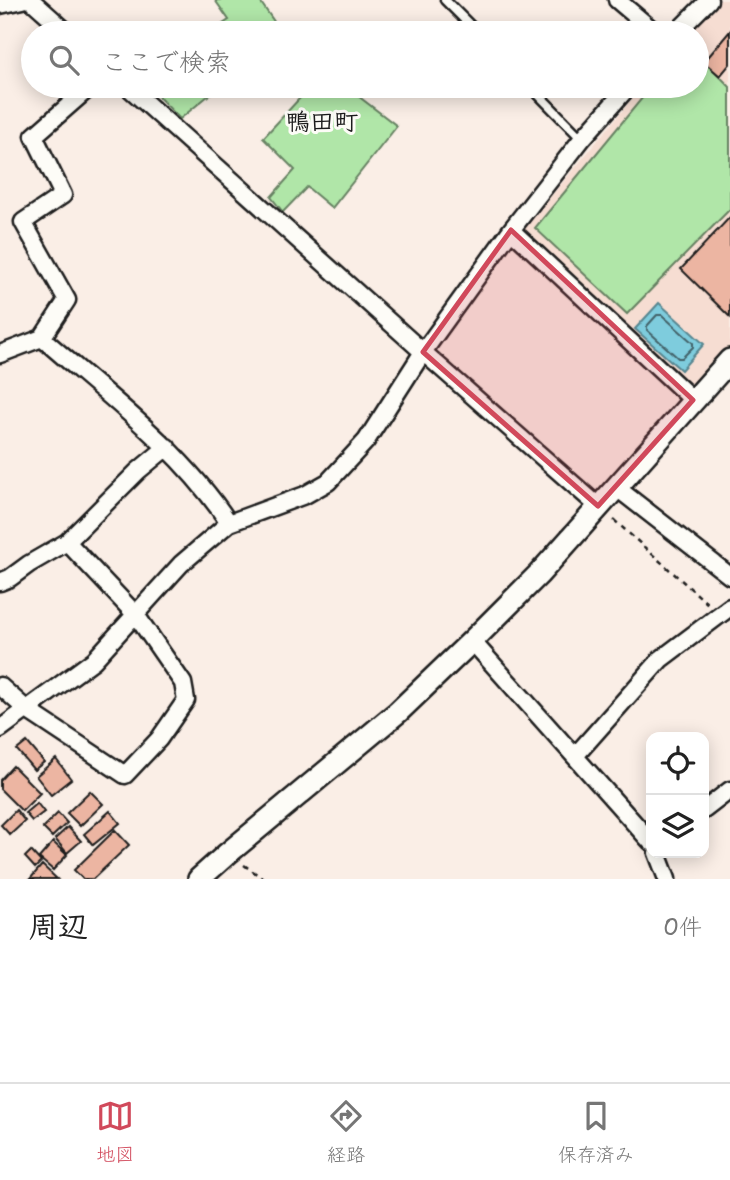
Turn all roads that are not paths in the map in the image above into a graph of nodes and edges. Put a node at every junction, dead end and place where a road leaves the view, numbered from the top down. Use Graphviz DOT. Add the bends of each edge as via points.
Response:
graph roads {
  1 [pos="23,0"];
  2 [pos="31,0"];
  3 [pos="445,0"];
  4 [pos="617,0"];
  5 [pos="709,0"];
  6 [pos="0,5"];
  7 [pos="55,21"];
  8 [pos="466,21"];
  9 [pos="642,21"];
  10 [pos="688,21"];
  11 [pos="77,98"];
  12 [pos="140,98"];
  13 [pos="542,98"];
  14 [pos="618,98"];
  15 [pos="582,139"];
  16 [pos="511,230"];
  17 [pos="42,338"];
  18 [pos="423,352"];
  19 [pos="0,354"];
  20 [pos="730,360"];
  21 [pos="693,400"];
  22 [pos="167,447"];
  23 [pos="617,488"];
  24 [pos="598,506"];
  25 [pos="229,523"];
  26 [pos="67,542"];
  27 [pos="730,576"];
  28 [pos="0,582"];
  29 [pos="726,611"];
  30 [pos="136,615"];
  31 [pos="472,641"];
  32 [pos="0,686"];
  33 [pos="27,710"];
  34 [pos="0,729"];
  35 [pos="575,756"];
  36 [pos="730,790"];
  37 [pos="709,806"];
  38 [pos="646,836"];
  39 [pos="659,858"];
  40 [pos="199,879"];
  41 [pos="667,879"];
  1 -- 6 [label="street"];
  2 -- 7 [label="street"];
  3 -- 8 [label="lane"];
  4 -- 9 [label="street"];
  5 -- 10 [label="street"];
  11 -- 17 [label="street" via="34,136 63,195 23,222 67,300"];
  12 -- 18 [label="street"];
  13 -- 15 [label="lane"];
  14 -- 15 [label="street"];
  15 -- 16 [label="street"];
  16 -- 18 [label="street"];
  16 -- 21 [label="street"];
  17 -- 19 [label="street"];
  17 -- 22 [label="street"];
  18 -- 24 [label="street"];
  18 -- 25 [label="street" via="366,441 328,482"];
  20 -- 21 [label="street"];
  21 -- 23 [label="street"];
  22 -- 25 [label="street" via="208,490"];
  22 -- 26 [label="street"];
  23 -- 24 [label="street"];
  23 -- 27 [label="street"];
  24 -- 31 [label="street" via="539,575"];
  25 -- 30 [label="street" via="181,564"];
  26 -- 28 [label="street"];
  26 -- 30 [label="street"];
  29 -- 35 [label="street" via="661,659"];
  30 -- 33 [label="street" via="94,660"];
  30 -- 33 [label="street" via="183,683 186,700 159,739 125,775"];
  31 -- 35 [label="street"];
  31 -- 40 [label="street" via="398,712"];
  32 -- 33 [label="street"];
  33 -- 34 [label="street"];
  35 -- 38 [label="street"];
  36 -- 37 [label="street"];
  39 -- 41 [label="street"];
}
